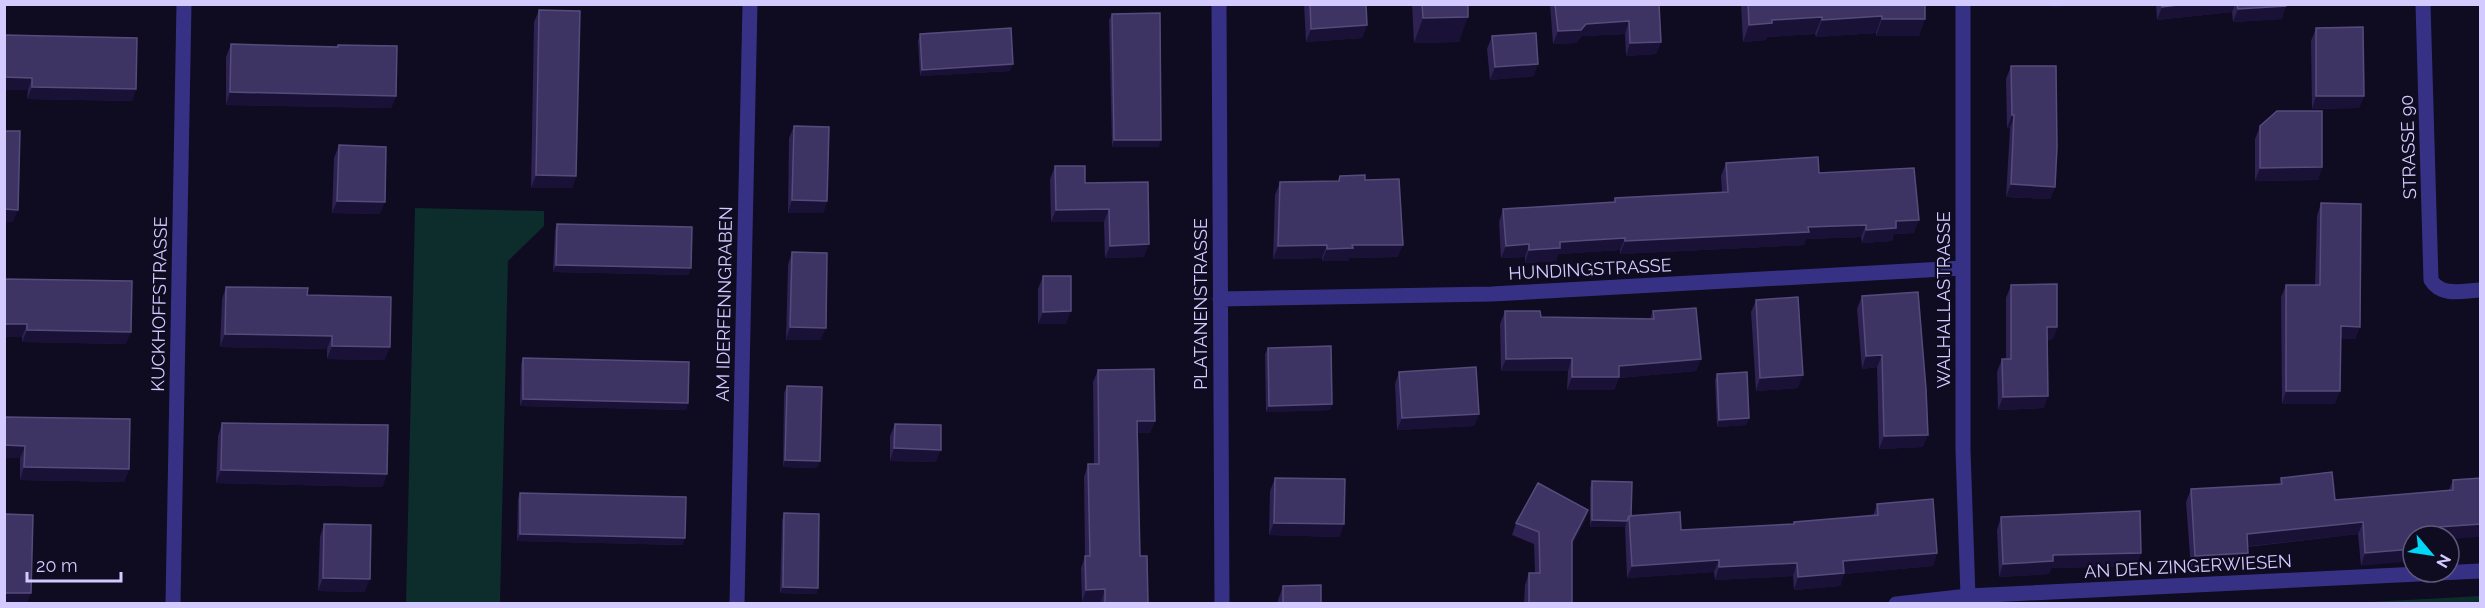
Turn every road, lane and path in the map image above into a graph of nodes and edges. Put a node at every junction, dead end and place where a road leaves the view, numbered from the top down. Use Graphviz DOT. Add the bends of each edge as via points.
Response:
graph roads {
  1 [pos="184,4"];
  2 [pos="750,4"];
  3 [pos="1219,4"];
  4 [pos="1963,4"];
  5 [pos="2423,4"];
  6 [pos="1962,268"];
  7 [pos="2481,290"];
  8 [pos="1220,298"];
  9 [pos="2481,571"];
  10 [pos="1968,596"];
  11 [pos="173,603"];
  12 [pos="737,603"];
  13 [pos="1222,603"];
  14 [pos="1896,603"];
  1 -- 11 [label="street, KUCKHOFFSTRASSE"];
  2 -- 12 [label="street, AM IDERFENNGRABEN"];
  3 -- 8 [label="street, PLATANENSTRASSE"];
  4 -- 6 [label="street, WALHALLASTRASSE"];
  5 -- 7 [label="street, STRASSE 90" via="2431,276 2436,287 2445,292"];
  6 -- 8 [label="street, HUNDINGSTRASSE" via="1482,295"];
  6 -- 10 [label="street, WALHALLASTRASSE"];
  8 -- 13 [label="street, PLATANENSTRASSE"];
  9 -- 10 [label="street, AN DEN ZINGERWIESEN"];
  10 -- 14 [label="street, AN DEN ZINGERWIESEN"];
}
